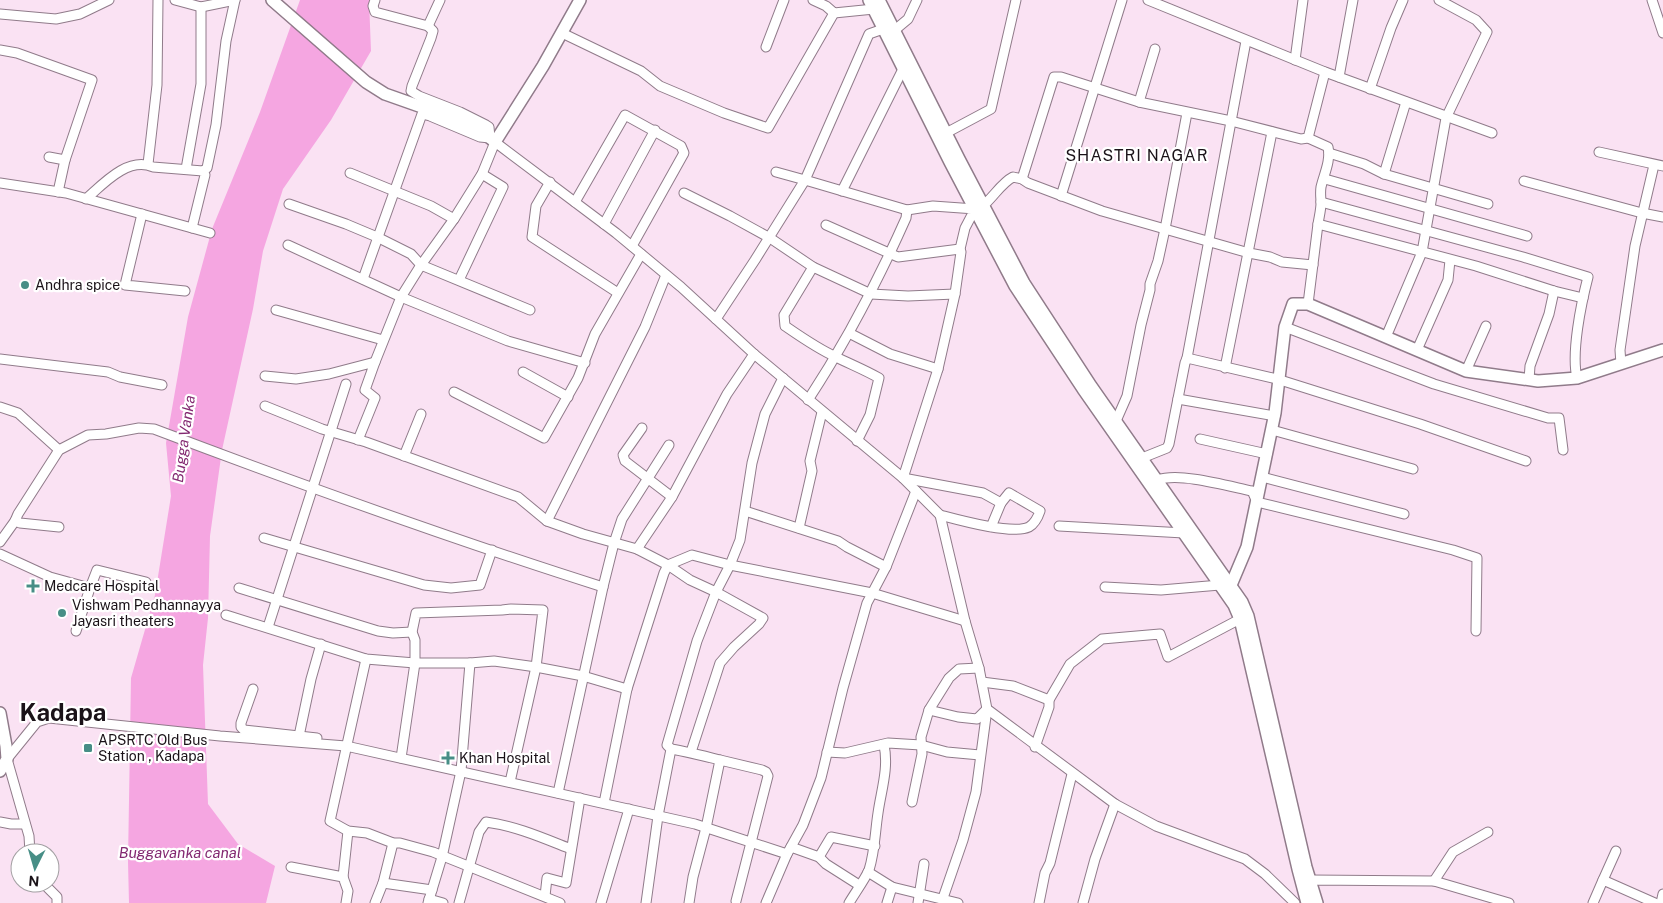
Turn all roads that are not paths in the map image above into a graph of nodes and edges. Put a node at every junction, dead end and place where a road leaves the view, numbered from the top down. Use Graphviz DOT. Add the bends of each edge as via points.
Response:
graph roads {
  1 [pos="109,0"];
  2 [pos="158,0"];
  3 [pos="175,0"];
  4 [pos="235,0"];
  5 [pos="272,0"];
  6 [pos="375,0"];
  7 [pos="440,0"];
  8 [pos="580,0"];
  9 [pos="784,0"];
  10 [pos="813,0"];
  11 [pos="917,0"];
  12 [pos="1016,0"];
  13 [pos="1122,0"];
  14 [pos="1148,0"];
  15 [pos="1303,0"];
  16 [pos="1353,0"];
  17 [pos="1403,0"];
  18 [pos="1439,0"];
  19 [pos="1652,0"];
  20 [pos="874,3"];
  21 [pos="201,7"];
  22 [pos="834,13"];
  23 [pos="0,14"];
  24 [pos="428,26"];
  25 [pos="888,32"];
  26 [pos="1663,32"];
  27 [pos="562,33"];
  28 [pos="1246,41"];
  29 [pos="766,47"];
  30 [pos="1155,49"];
  31 [pos="0,50"];
  32 [pos="1295,60"];
  33 [pos="903,69"];
  34 [pos="1325,72"];
  35 [pos="1339,77"];
  36 [pos="1094,89"];
  37 [pos="1370,89"];
  38 [pos="1139,102"];
  39 [pos="1406,102"];
  40 [pos="1187,113"];
  41 [pos="1446,118"];
  42 [pos="1231,121"];
  43 [pos="655,130"];
  44 [pos="1272,132"];
  45 [pos="946,133"];
  46 [pos="1492,133"];
  47 [pos="1308,138"];
  48 [pos="493,140"];
  49 [pos="1599,152"];
  50 [pos="1329,153"];
  51 [pos="49,157"];
  52 [pos="65,160"];
  53 [pos="148,164"];
  54 [pos="1659,166"];
  55 [pos="186,170"];
  56 [pos="203,171"];
  57 [pos="776,172"];
  58 [pos="350,173"];
  59 [pos="482,174"];
  60 [pos="1384,174"];
  61 [pos="1022,179"];
  62 [pos="1325,179"];
  63 [pos="805,180"];
  64 [pos="1524,181"];
  65 [pos="550,182"];
  66 [pos="0,183"];
  67 [pos="1432,187"];
  68 [pos="395,190"];
  69 [pos="842,191"];
  70 [pos="58,192"];
  71 [pos="684,194"];
  72 [pos="1062,196"];
  73 [pos="86,199"];
  74 [pos="575,202"];
  75 [pos="1321,202"];
  76 [pos="289,204"];
  77 [pos="1488,204"];
  78 [pos="979,208"];
  79 [pos="1430,208"];
  80 [pos="907,210"];
  81 [pos="1642,213"];
  82 [pos="142,214"];
  83 [pos="1663,217"];
  84 [pos="454,218"];
  85 [pos="604,224"];
  86 [pos="1318,224"];
  87 [pos="826,225"];
  88 [pos="192,228"];
  89 [pos="1165,229"];
  90 [pos="1427,231"];
  91 [pos="210,233"];
  92 [pos="1527,236"];
  93 [pos="377,237"];
  94 [pos="770,238"];
  95 [pos="1209,242"];
  96 [pos="288,245"];
  97 [pos="632,246"];
  98 [pos="960,249"];
  99 [pos="1422,252"];
  100 [pos="1249,253"];
  101 [pos="641,254"];
  102 [pos="890,254"];
  103 [pos="1450,260"];
  104 [pos="421,264"];
  105 [pos="1313,265"];
  106 [pos="813,267"];
  107 [pos="666,275"];
  108 [pos="363,279"];
  109 [pos="459,280"];
  110 [pos="1554,291"];
  111 [pos="186,292"];
  112 [pos="618,293"];
  113 [pos="871,294"];
  114 [pos="955,294"];
  115 [pos="402,297"];
  116 [pos="1583,298"];
  117 [pos="1308,304"];
  118 [pos="276,310"];
  119 [pos="530,310"];
  120 [pos="716,319"];
  121 [pos="1486,326"];
  122 [pos="1285,327"];
  123 [pos="849,333"];
  124 [pos="1386,337"];
  125 [pos="383,340"];
  126 [pos="1417,350"];
  127 [pos="1663,350"];
  128 [pos="754,354"];
  129 [pos="836,357"];
  130 [pos="1187,358"];
  131 [pos="0,359"];
  132 [pos="375,362"];
  133 [pos="585,363"];
  134 [pos="1621,364"];
  135 [pos="1226,368"];
  136 [pos="938,369"];
  137 [pos="1466,371"];
  138 [pos="523,372"];
  139 [pos="265,376"];
  140 [pos="783,378"];
  141 [pos="1577,378"];
  142 [pos="1279,380"];
  143 [pos="1529,380"];
  144 [pos="346,384"];
  145 [pos="162,385"];
  146 [pos="454,392"];
  147 [pos="568,397"];
  148 [pos="1178,399"];
  149 [pos="808,400"];
  150 [pos="265,406"];
  151 [pos="0,407"];
  152 [pos="822,412"];
  153 [pos="421,414"];
  154 [pos="1275,416"];
  155 [pos="1116,421"];
  156 [pos="642,428"];
  157 [pos="1272,430"];
  158 [pos="332,432"];
  159 [pos="1200,439"];
  160 [pos="358,440"];
  161 [pos="857,441"];
  162 [pos="670,445"];
  163 [pos="59,450"];
  164 [pos="1562,450"];
  165 [pos="1267,454"];
  166 [pos="404,456"];
  167 [pos="1142,458"];
  168 [pos="1526,461"];
  169 [pos="1413,469"];
  170 [pos="648,477"];
  171 [pos="1262,477"];
  172 [pos="903,478"];
  173 [pos="1158,480"];
  174 [pos="313,488"];
  175 [pos="916,491"];
  176 [pos="672,497"];
  177 [pos="1257,502"];
  178 [pos="1001,503"];
  179 [pos="745,511"];
  180 [pos="1404,514"];
  181 [pos="940,515"];
  182 [pos="547,520"];
  183 [pos="15,521"];
  184 [pos="1059,526"];
  185 [pos="59,527"];
  186 [pos="991,527"];
  187 [pos="799,528"];
  188 [pos="1184,533"];
  189 [pos="264,538"];
  190 [pos="0,542"];
  191 [pos="614,543"];
  192 [pos="294,546"];
  193 [pos="637,549"];
  194 [pos="492,550"];
  195 [pos="0,554"];
  196 [pos="730,565"];
  197 [pos="668,566"];
  198 [pos="886,567"];
  199 [pos="146,582"];
  200 [pos="603,587"];
  201 [pos="1105,587"];
  202 [pos="90,588"];
  203 [pos="238,588"];
  204 [pos="1225,588"];
  205 [pos="716,592"];
  206 [pos="872,593"];
  207 [pos="277,600"];
  208 [pos="226,614"];
  209 [pos="1240,619"];
  210 [pos="965,622"];
  211 [pos="268,627"];
  212 [pos="76,631"];
  213 [pos="1476,631"];
  214 [pos="412,632"];
  215 [pos="321,644"];
  216 [pos="366,659"];
  217 [pos="415,663"];
  218 [pos="470,663"];
  219 [pos="536,667"];
  220 [pos="979,668"];
  221 [pos="583,676"];
  222 [pos="982,682"];
  223 [pos="253,689"];
  224 [pos="627,689"];
  225 [pos="1049,700"];
  226 [pos="929,710"];
  227 [pos="987,710"];
  228 [pos="0,714"];
  229 [pos="299,736"];
  230 [pos="346,744"];
  231 [pos="884,745"];
  232 [pos="921,745"];
  233 [pos="1035,747"];
  234 [pos="671,749"];
  235 [pos="691,752"];
  236 [pos="826,752"];
  237 [pos="980,755"];
  238 [pos="401,758"];
  239 [pos="7,759"];
  240 [pos="720,760"];
  241 [pos="0,770"];
  242 [pos="461,771"];
  243 [pos="1072,774"];
  244 [pos="510,782"];
  245 [pos="558,793"];
  246 [pos="580,798"];
  247 [pos="912,802"];
  248 [pos="604,803"];
  249 [pos="1114,804"];
  250 [pos="630,809"];
  251 [pos="658,816"];
  252 [pos="0,822"];
  253 [pos="25,824"];
  254 [pos="706,828"];
  255 [pos="348,831"];
  256 [pos="1488,832"];
  257 [pos="751,842"];
  258 [pos="28,843"];
  259 [pos="393,843"];
  260 [pos="875,846"];
  261 [pos="571,849"];
  262 [pos="789,851"];
  263 [pos="1616,851"];
  264 [pos="442,857"];
  265 [pos="820,857"];
  266 [pos="924,864"];
  267 [pos="468,866"];
  268 [pos="291,867"];
  269 [pos="868,872"];
  270 [pos="343,877"];
  271 [pos="1604,880"];
  272 [pos="1434,881"];
  273 [pos="383,883"];
  274 [pos="1306,884"];
  275 [pos="859,885"];
  276 [pos="892,887"];
  277 [pos="432,890"];
  278 [pos="920,893"];
  279 [pos="1663,894"];
  280 [pos="545,896"];
  281 [pos="943,898"];
  282 [pos="428,901"];
  283 [pos="736,901"];
  284 [pos="346,903"];
  285 [pos="375,903"];
  286 [pos="443,903"];
  287 [pos="459,903"];
  288 [pos="560,903"];
  289 [pos="601,903"];
  290 [pos="646,903"];
  291 [pos="689,903"];
  292 [pos="766,903"];
  293 [pos="849,903"];
  294 [pos="887,903"];
  295 [pos="918,903"];
  296 [pos="958,903"];
  297 [pos="1039,903"];
  298 [pos="1084,903"];
  299 [pos="1295,903"];
  300 [pos="1307,903"];
  301 [pos="1316,903"];
  302 [pos="1508,903"];
  303 [pos="1592,903"];
  304 [pos="1655,903"];
  305 [pos="1661,903"];
  1 -- 23 [label="street" via="80,14 56,19"];
  2 -- 53 [label="street" via="157,85"];
  3 -- 21 [label="street"];
  4 -- 21 [label="street"];
  4 -- 56 [label="street" via="208,168"];
  5 -- 48 [label="main road" via="366,82 385,94 452,118"];
  6 -- 24 [label="street" via="375,12"];
  7 -- 24 [label="street"];
  8 -- 27 [label="main road"];
  9 -- 29 [label="street"];
  10 -- 22 [label="street"];
  11 -- 25 [label="street" via="908,19"];
  12 -- 45 [label="street" via="991,109"];
  13 -- 36 [label="street"];
  14 -- 28 [label="street"];
  15 -- 32 [label="street"];
  16 -- 35 [label="street"];
  17 -- 37 [label="street"];
  18 -- 41 [label="street" via="1476,20 1488,32"];
  19 -- 26 [label="street"];
  20 -- 22 [label="street"];
  20 -- 25 [label="main road"];
  21 -- 55 [label="street" via="201,84"];
  22 -- 27 [label="street" via="768,128 660,86 641,71"];
  24 -- 48 [label="street" via="433,31 432,38 411,91 486,125"];
  25 -- 33 [label="main road"];
  25 -- 45 [label="main road"];
  25 -- 63 [label="street" via="869,34"];
  27 -- 48 [label="main road"];
  28 -- 32 [label="street"];
  28 -- 42 [label="street"];
  30 -- 38 [label="street"];
  31 -- 52 [label="street" via="18,53 92,80"];
  32 -- 34 [label="street"];
  33 -- 69 [label="street"];
  33 -- 78 [label="main road"];
  34 -- 35 [label="street"];
  34 -- 47 [label="street"];
  35 -- 37 [label="street"];
  36 -- 38 [label="street"];
  36 -- 61 [label="street" via="1054,76"];
  36 -- 72 [label="street"];
  37 -- 39 [label="street"];
  38 -- 40 [label="street"];
  39 -- 41 [label="street"];
  39 -- 60 [label="street"];
  40 -- 42 [label="street"];
  40 -- 89 [label="street"];
  41 -- 46 [label="street"];
  41 -- 67 [label="street"];
  42 -- 44 [label="street"];
  42 -- 95 [label="street"];
  43 -- 74 [label="street" via="624,115"];
  43 -- 85 [label="street"];
  43 -- 97 [label="street" via="681,146 684,152"];
  44 -- 47 [label="street"];
  44 -- 100 [label="street"];
  45 -- 78 [label="main road"];
  47 -- 50 [label="street" via="1328,147"];
  48 -- 59 [label="street"];
  48 -- 65 [label="street"];
  48 -- 68 [label="street" via="422,114"];
  49 -- 54 [label="street"];
  50 -- 60 [label="street"];
  50 -- 62 [label="street"];
  51 -- 52 [label="street"];
  52 -- 70 [label="street"];
  53 -- 55 [label="street"];
  53 -- 73 [label="street" via="128,166"];
  54 -- 81 [label="street"];
  55 -- 56 [label="street"];
  56 -- 88 [label="street" via="205,175"];
  57 -- 63 [label="street"];
  58 -- 68 [label="street"];
  59 -- 84 [label="street"];
  59 -- 109 [label="street" via="503,187"];
  60 -- 67 [label="street"];
  61 -- 72 [label="street"];
  61 -- 78 [label="street" via="1012,177 1003,182"];
  62 -- 75 [label="street"];
  62 -- 79 [label="street"];
  63 -- 69 [label="street"];
  63 -- 94 [label="street"];
  64 -- 81 [label="street"];
  65 -- 74 [label="street"];
  65 -- 112 [label="street" via="536,206 532,236"];
  66 -- 70 [label="street"];
  67 -- 77 [label="street"];
  67 -- 79 [label="street"];
  68 -- 84 [label="street"];
  68 -- 93 [label="street"];
  69 -- 80 [label="street"];
  70 -- 73 [label="street"];
  71 -- 94 [label="street"];
  72 -- 89 [label="street"];
  73 -- 82 [label="street"];
  74 -- 85 [label="street"];
  75 -- 86 [label="street"];
  75 -- 90 [label="street"];
  76 -- 93 [label="street"];
  78 -- 80 [label="street" via="934,206"];
  78 -- 98 [label="street" via="965,228"];
  78 -- 155 [label="main road" via="1024,283"];
  78 -- 188 [label="main road" via="1015,286"];
  79 -- 90 [label="street"];
  79 -- 92 [label="street"];
  80 -- 102 [label="street"];
  81 -- 83 [label="street"];
  81 -- 134 [label="street" via="1621,340"];
  82 -- 88 [label="street"];
  82 -- 111 [label="street" via="126,285"];
  84 -- 104 [label="street"];
  85 -- 97 [label="street"];
  86 -- 99 [label="street"];
  86 -- 105 [label="street"];
  87 -- 102 [label="street"];
  88 -- 91 [label="street"];
  89 -- 95 [label="street"];
  89 -- 155 [label="street" via="1127,396"];
  90 -- 99 [label="street"];
  90 -- 116 [label="street" via="1588,277"];
  93 -- 104 [label="street" via="412,254"];
  93 -- 108 [label="street"];
  94 -- 106 [label="street"];
  94 -- 120 [label="street"];
  95 -- 100 [label="street"];
  95 -- 130 [label="street"];
  96 -- 108 [label="street"];
  97 -- 101 [label="street"];
  98 -- 102 [label="street" via="898,257"];
  98 -- 114 [label="street"];
  99 -- 103 [label="street"];
  99 -- 124 [label="street"];
  100 -- 105 [label="street" via="1282,262"];
  100 -- 135 [label="street"];
  101 -- 107 [label="street"];
  101 -- 112 [label="street"];
  102 -- 113 [label="street"];
  103 -- 110 [label="street"];
  103 -- 126 [label="street" via="1448,280"];
  104 -- 109 [label="street"];
  104 -- 115 [label="street"];
  105 -- 117 [label="street"];
  106 -- 113 [label="street"];
  106 -- 129 [label="street" via="784,315 785,326"];
  107 -- 120 [label="street"];
  107 -- 182 [label="street" via="645,327"];
  108 -- 115 [label="street"];
  109 -- 119 [label="street"];
  110 -- 116 [label="street"];
  110 -- 143 [label="street" via="1530,366"];
  112 -- 133 [label="street" via="595,334"];
  113 -- 114 [label="street"];
  113 -- 123 [label="street"];
  114 -- 136 [label="street"];
  115 -- 125 [label="street"];
  115 -- 133 [label="street" via="508,341"];
  116 -- 141 [label="street" via="1574,365"];
  117 -- 122 [label="main road" via="1293,304"];
  117 -- 124 [label="main road"];
  118 -- 125 [label="street"];
  120 -- 128 [label="street"];
  121 -- 137 [label="street"];
  122 -- 142 [label="main road"];
  122 -- 164 [label="street" via="1434,384 1548,418 1558,418"];
  123 -- 129 [label="street"];
  123 -- 136 [label="street" via="890,354"];
  124 -- 126 [label="main road"];
  125 -- 132 [label="street"];
  126 -- 137 [label="main road"];
  127 -- 134 [label="main road"];
  128 -- 140 [label="street"];
  128 -- 176 [label="street" via="727,394"];
  129 -- 149 [label="street"];
  129 -- 161 [label="street" via="879,378 870,415"];
  130 -- 135 [label="street"];
  130 -- 148 [label="street"];
  131 -- 145 [label="street" via="108,372"];
  132 -- 139 [label="street" via="296,379"];
  132 -- 160 [label="street" via="365,390 375,398"];
  133 -- 147 [label="street"];
  134 -- 141 [label="main road"];
  135 -- 142 [label="street"];
  136 -- 172 [label="street"];
  137 -- 143 [label="main road"];
  138 -- 147 [label="street"];
  140 -- 149 [label="street"];
  140 -- 179 [label="street" via="765,414 752,464"];
  141 -- 143 [label="main road"];
  142 -- 154 [label="main road"];
  142 -- 168 [label="street"];
  144 -- 158 [label="street"];
  146 -- 147 [label="street" via="544,438"];
  148 -- 154 [label="street"];
  148 -- 167 [label="street" via="1169,444"];
  149 -- 152 [label="street"];
  150 -- 158 [label="street"];
  151 -- 163 [label="street" via="18,413"];
  152 -- 161 [label="street"];
  152 -- 187 [label="street"];
  153 -- 166 [label="street"];
  154 -- 157 [label="main road"];
  155 -- 167 [label="main road"];
  156 -- 170 [label="street" via="623,456 625,461"];
  157 -- 165 [label="main road"];
  157 -- 169 [label="street"];
  158 -- 160 [label="street"];
  158 -- 174 [label="street"];
  159 -- 165 [label="street"];
  160 -- 166 [label="street"];
  161 -- 172 [label="street"];
  162 -- 170 [label="street"];
  163 -- 174 [label="street" via="88,435 154,429"];
  163 -- 183 [label="street"];
  165 -- 171 [label="main road"];
  166 -- 182 [label="street" via="518,497"];
  167 -- 173 [label="main road"];
  170 -- 176 [label="street"];
  170 -- 191 [label="street" via="622,519"];
  171 -- 177 [label="main road"];
  171 -- 180 [label="street"];
  172 -- 175 [label="street"];
  172 -- 178 [label="street" via="983,493"];
  173 -- 177 [label="street" via="1167,476 1194,479 1252,491"];
  173 -- 204 [label="main road"];
  174 -- 192 [label="street"];
  174 -- 194 [label="street"];
  175 -- 181 [label="street"];
  175 -- 198 [label="street"];
  176 -- 193 [label="street"];
  177 -- 204 [label="main road" via="1247,547"];
  177 -- 213 [label="street" via="1477,558"];
  178 -- 186 [label="street"];
  178 -- 186 [label="street" via="1009,493 1040,512 1030,526 1024,528"];
  179 -- 187 [label="street"];
  179 -- 196 [label="street" via="740,540"];
  181 -- 186 [label="street"];
  181 -- 210 [label="street"];
  182 -- 191 [label="street"];
  183 -- 185 [label="street"];
  183 -- 190 [label="street"];
  184 -- 188 [label="street"];
  187 -- 198 [label="street" via="838,541"];
  188 -- 204 [label="main road"];
  189 -- 192 [label="street"];
  191 -- 193 [label="street"];
  191 -- 200 [label="street"];
  192 -- 194 [label="street" via="424,585 451,588 480,585"];
  192 -- 207 [label="street"];
  193 -- 197 [label="street"];
  194 -- 200 [label="street"];
  195 -- 202 [label="street" via="50,577"];
  196 -- 197 [label="street" via="692,555"];
  196 -- 205 [label="street"];
  196 -- 206 [label="street"];
  197 -- 205 [label="street"];
  197 -- 224 [label="street"];
  198 -- 206 [label="street"];
  199 -- 202 [label="street" via="97,570"];
  200 -- 221 [label="street"];
  201 -- 204 [label="street" via="1161,590"];
  202 -- 212 [label="street"];
  203 -- 207 [label="street"];
  204 -- 209 [label="main road"];
  204 -- 274 [label="main road" via="1242,602 1248,616"];
  205 -- 234 [label="street" via="697,641 667,745"];
  205 -- 235 [label="street" via="762,618 720,663"];
  206 -- 210 [label="street"];
  206 -- 236 [label="street"];
  207 -- 211 [label="street"];
  207 -- 214 [label="street" via="378,631"];
  208 -- 211 [label="street"];
  209 -- 225 [label="street" via="1168,657 1160,634 1102,639 1070,664"];
  209 -- 274 [label="main road"];
  210 -- 220 [label="street"];
  211 -- 215 [label="street"];
  214 -- 217 [label="street"];
  214 -- 219 [label="street" via="416,613 543,610"];
  215 -- 216 [label="street"];
  215 -- 229 [label="street"];
  216 -- 217 [label="street"];
  216 -- 230 [label="street"];
  217 -- 218 [label="street"];
  217 -- 238 [label="street"];
  218 -- 219 [label="street" via="494,661"];
  218 -- 242 [label="street"];
  219 -- 221 [label="street"];
  219 -- 244 [label="street"];
  220 -- 222 [label="street"];
  220 -- 226 [label="street" via="959,669 949,678"];
  221 -- 224 [label="street"];
  221 -- 245 [label="street"];
  222 -- 225 [label="street" via="1013,686"];
  222 -- 227 [label="street"];
  223 -- 229 [label="street" via="241,727 244,730"];
  224 -- 248 [label="street"];
  225 -- 233 [label="street"];
  226 -- 227 [label="street" via="977,719"];
  226 -- 232 [label="street"];
  227 -- 233 [label="street"];
  227 -- 237 [label="street"];
  228 -- 239 [label="main road"];
  229 -- 230 [label="street"];
  230 -- 238 [label="street"];
  230 -- 239 [label="street" via="220,736 49,718 37,722"];
  230 -- 255 [label="street" via="330,821"];
  231 -- 232 [label="street"];
  231 -- 236 [label="street" via="845,753"];
  231 -- 260 [label="street" via="884,779"];
  232 -- 237 [label="street" via="947,752"];
  232 -- 247 [label="street"];
  233 -- 243 [label="street"];
  234 -- 235 [label="street"];
  234 -- 251 [label="street"];
  235 -- 240 [label="street"];
  236 -- 262 [label="street" via="803,826"];
  237 -- 281 [label="street" via="976,792"];
  238 -- 242 [label="street"];
  239 -- 241 [label="main road"];
  239 -- 253 [label="street"];
  240 -- 254 [label="street"];
  240 -- 257 [label="street" via="762,770 768,776"];
  242 -- 244 [label="street"];
  242 -- 264 [label="street"];
  243 -- 249 [label="street"];
  243 -- 297 [label="street"];
  244 -- 245 [label="street"];
  245 -- 246 [label="street"];
  246 -- 248 [label="street"];
  246 -- 261 [label="street"];
  248 -- 250 [label="street"];
  249 -- 298 [label="street" via="1094,859"];
  249 -- 299 [label="street" via="1156,826 1245,859"];
  250 -- 251 [label="street"];
  250 -- 289 [label="street"];
  251 -- 254 [label="street"];
  251 -- 290 [label="street"];
  252 -- 253 [label="street"];
  253 -- 258 [label="street"];
  254 -- 257 [label="street"];
  254 -- 291 [label="street"];
  255 -- 259 [label="street" via="367,833"];
  255 -- 270 [label="street"];
  256 -- 272 [label="street" via="1453,852"];
  257 -- 262 [label="street"];
  257 -- 283 [label="street"];
  259 -- 264 [label="street"];
  259 -- 273 [label="street"];
  260 -- 265 [label="street" via="831,836"];
  260 -- 269 [label="street"];
  261 -- 267 [label="street" via="486,822"];
  261 -- 280 [label="street" via="566,883 547,878"];
  262 -- 265 [label="street"];
  262 -- 292 [label="street"];
  263 -- 271 [label="street"];
  264 -- 267 [label="street"];
  264 -- 277 [label="street"];
  265 -- 275 [label="street"];
  266 -- 278 [label="street"];
  267 -- 280 [label="street"];
  267 -- 287 [label="street"];
  268 -- 270 [label="street"];
  269 -- 275 [label="street"];
  269 -- 276 [label="street"];
  270 -- 284 [label="street" via="348,891"];
  271 -- 303 [label="street"];
  271 -- 304 [label="street"];
  272 -- 274 [label="street"];
  272 -- 302 [label="street"];
  273 -- 277 [label="street"];
  273 -- 285 [label="street"];
  274 -- 300 [label="main road"];
  274 -- 301 [label="main road"];
  275 -- 293 [label="street"];
  276 -- 278 [label="street"];
  276 -- 294 [label="street"];
  277 -- 282 [label="street"];
  278 -- 281 [label="street"];
  278 -- 295 [label="street"];
  279 -- 305 [label="street"];
  280 -- 288 [label="street"];
  281 -- 296 [label="street"];
  282 -- 286 [label="street"];
}
